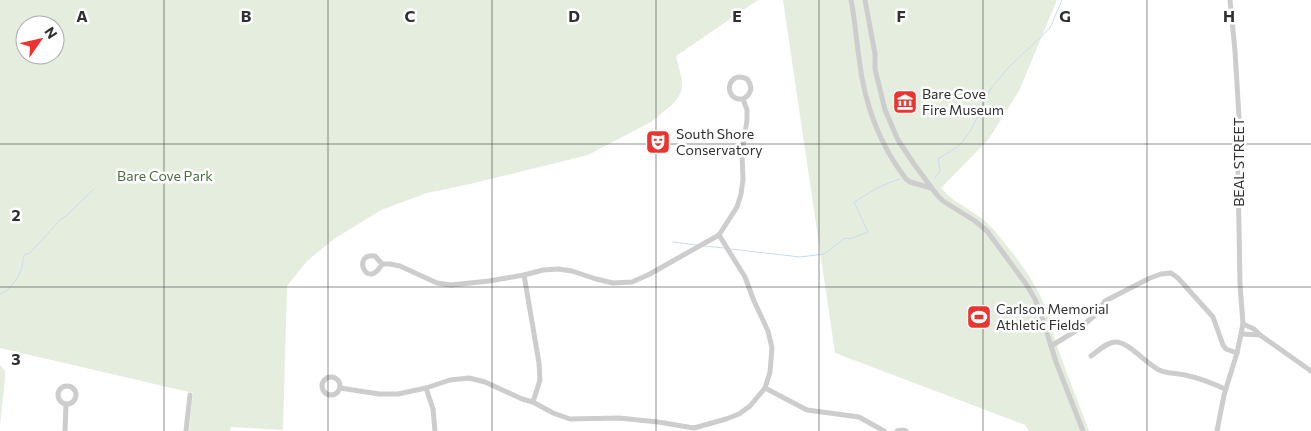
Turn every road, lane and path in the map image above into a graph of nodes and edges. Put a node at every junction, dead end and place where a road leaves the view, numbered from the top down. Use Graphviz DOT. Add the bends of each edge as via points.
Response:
graph roads {
  1 [pos="851,0"];
  2 [pos="865,0"];
  3 [pos="1230,0"];
  4 [pos="743,98"];
  5 [pos="932,188"];
  6 [pos="720,235"];
  7 [pos="382,264"];
  8 [pos="524,276"];
  9 [pos="1243,324"];
  10 [pos="1242,334"];
  11 [pos="1260,335"];
  12 [pos="1051,346"];
  13 [pos="1237,353"];
  14 [pos="1091,356"];
  15 [pos="1311,371"];
  16 [pos="340,388"];
  17 [pos="426,388"];
  18 [pos="765,388"];
  19 [pos="1225,388"];
  20 [pos="190,395"];
  21 [pos="533,402"];
  22 [pos="66,404"];
  23 [pos="694,430"];
  24 [pos="65,431"];
  25 [pos="186,431"];
  26 [pos="435,431"];
  27 [pos="884,431"];
  28 [pos="897,431"];
  29 [pos="906,431"];
  30 [pos="1083,431"];
  31 [pos="1217,431"];
  1 -- 5 [label="street" via="860,68 877,132 906,179"];
  2 -- 5 [label="street" via="875,69 886,110 898,140"];
  3 -- 9 [label="street, BEAL STREET" via="1238,117"];
  4 -- 4 [label="street" via="750,93 751,87 747,79 739,77 731,82 729,89 735,98"];
  4 -- 6 [label="street" via="747,120 741,194"];
  5 -- 12 [label="street" via="943,201 975,221 991,236 1030,291"];
  6 -- 8 [label="street" via="632,282 620,284 596,280 563,269 543,270"];
  6 -- 18 [label="street" via="742,271 770,337 772,355"];
  7 -- 8 [label="street" via="406,267 444,285"];
  8 -- 21 [label="street" via="540,363 540,380"];
  9 -- 10 [label="street, BEAL STREET"];
  9 -- 11 [label="street"];
  10 -- 11 [label="street"];
  10 -- 13 [label="street, BEAL STREET"];
  11 -- 15 [label="street"];
  12 -- 13 [label="street" via="1079,329 1105,301 1150,278 1171,273 1213,317 1223,345"];
  12 -- 30 [label="street"];
  13 -- 19 [label="street, BEAL STREET"];
  14 -- 19 [label="street" via="1109,344 1125,344 1162,372 1206,380"];
  16 -- 17 [label="street" via="392,395"];
  17 -- 21 [label="street" via="469,378"];
  17 -- 26 [label="street" via="433,409"];
  18 -- 23 [label="street" via="739,414"];
  18 -- 27 [label="street" via="808,410 859,417"];
  19 -- 31 [label="street, BEAL STREET"];
  20 -- 25 [label="street"];
  21 -- 23 [label="street" via="570,419 619,418"];
  22 -- 24 [label="street"];
  28 -- 29 [label="street"];
}
